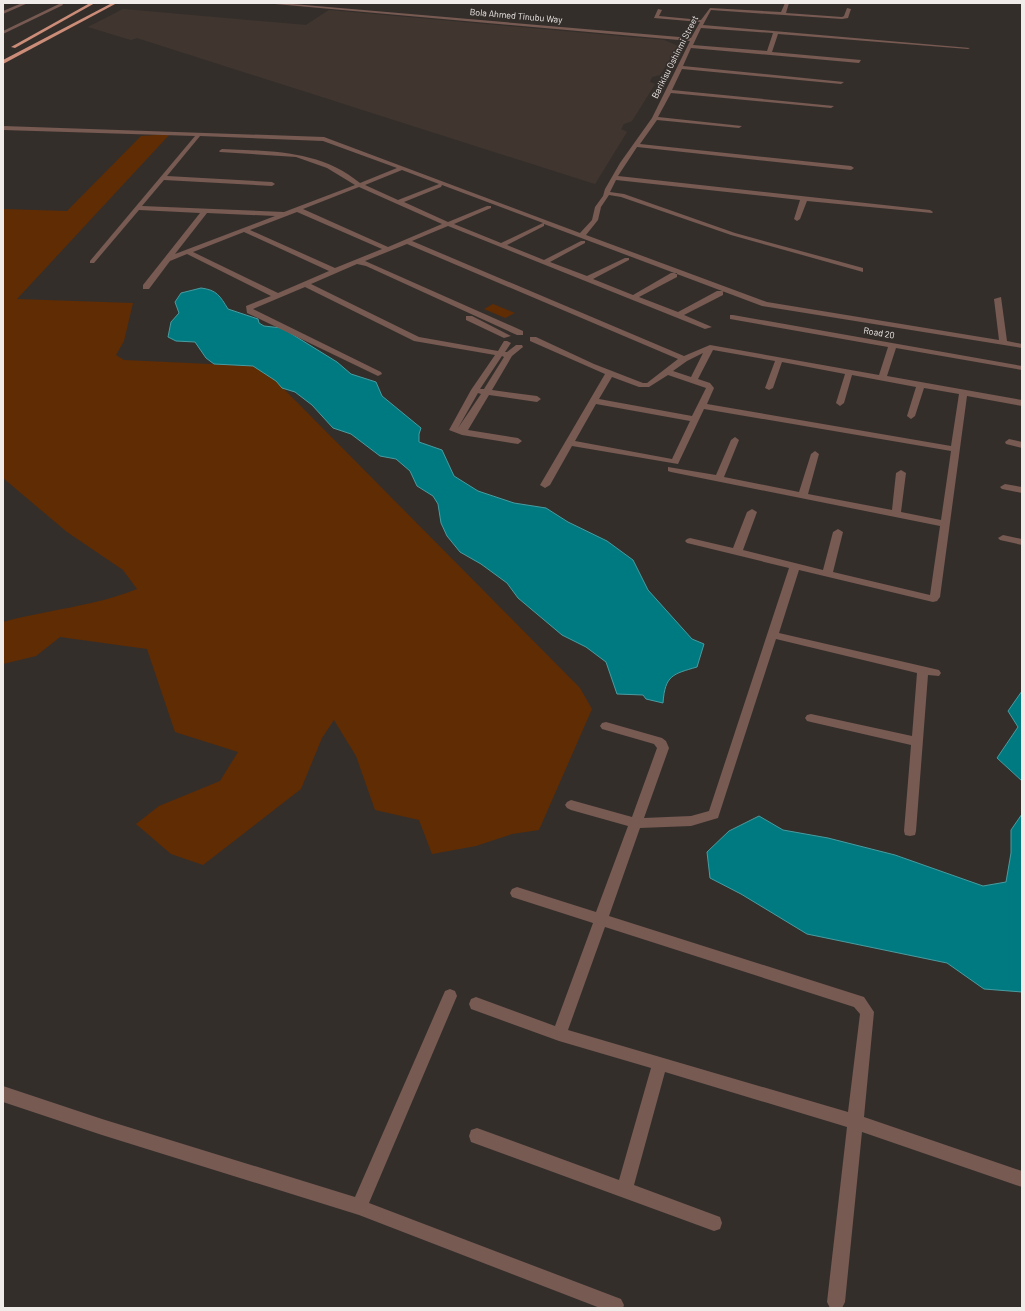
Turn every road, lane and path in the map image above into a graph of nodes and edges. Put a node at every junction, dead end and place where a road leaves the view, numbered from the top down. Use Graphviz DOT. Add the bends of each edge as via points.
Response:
graph roads {
  1 [pos="26,3"];
  2 [pos="60,3"];
  3 [pos="93,3"];
  4 [pos="266,3"];
  5 [pos="284,3"];
  6 [pos="786,3"];
  7 [pos="111,4"];
  8 [pos="290,5"];
  9 [pos="849,9"];
  10 [pos="660,10"];
  11 [pos="3,13"];
  12 [pos="783,14"];
  13 [pos="815,17"];
  14 [pos="813,23"];
  15 [pos="700,24"];
  16 [pos="811,29"];
  17 [pos="696,32"];
  18 [pos="776,32"];
  19 [pos="3,33"];
  20 [pos="809,35"];
  21 [pos="656,37"];
  22 [pos="691,43"];
  23 [pos="968,48"];
  24 [pos="9,50"];
  25 [pos="769,52"];
  26 [pos="859,61"];
  27 [pos="3,62"];
  28 [pos="681,67"];
  29 [pos="842,82"];
  30 [pos="669,92"];
  31 [pos="831,106"];
  32 [pos="655,118"];
  33 [pos="739,126"];
  34 [pos="3,128"];
  35 [pos="197,136"];
  36 [pos="636,145"];
  37 [pos="222,151"];
  38 [pos="403,168"];
  39 [pos="851,168"];
  40 [pos="163,178"];
  41 [pos="616,178"];
  42 [pos="272,184"];
  43 [pos="359,185"];
  44 [pos="439,186"];
  45 [pos="607,193"];
  46 [pos="804,199"];
  47 [pos="399,202"];
  48 [pos="489,207"];
  49 [pos="137,208"];
  50 [pos="302,208"];
  51 [pos="205,211"];
  52 [pos="930,212"];
  53 [pos="285,214"];
  54 [pos="797,219"];
  55 [pos="448,224"];
  56 [pos="542,225"];
  57 [pos="245,230"];
  58 [pos="583,239"];
  59 [pos="406,241"];
  60 [pos="502,245"];
  61 [pos="390,248"];
  62 [pos="188,252"];
  63 [pos="168,259"];
  64 [pos="627,259"];
  65 [pos="92,262"];
  66 [pos="357,262"];
  67 [pos="545,262"];
  68 [pos="860,270"];
  69 [pos="335,271"];
  70 [pos="674,275"];
  71 [pos="587,279"];
  72 [pos="305,284"];
  73 [pos="146,287"];
  74 [pos="720,293"];
  75 [pos="276,295"];
  76 [pos="634,298"];
  77 [pos="998,299"];
  78 [pos="678,315"];
  79 [pos="733,317"];
  80 [pos="708,327"];
  81 [pos="520,333"];
  82 [pos="507,340"];
  83 [pos="531,342"];
  84 [pos="1003,342"];
  85 [pos="893,345"];
  86 [pos="1022,346"];
  87 [pos="519,347"];
  88 [pos="710,347"];
  89 [pos="500,353"];
  90 [pos="509,355"];
  91 [pos="684,360"];
  92 [pos="779,360"];
  93 [pos="1022,368"];
  94 [pos="667,372"];
  95 [pos="849,373"];
  96 [pos="378,374"];
  97 [pos="609,374"];
  98 [pos="882,378"];
  99 [pos="694,380"];
  100 [pos="921,385"];
  101 [pos="769,388"];
  102 [pos="475,390"];
  103 [pos="486,392"];
  104 [pos="963,393"];
  105 [pos="537,400"];
  106 [pos="594,401"];
  107 [pos="840,403"];
  108 [pos="1022,403"];
  109 [pos="702,406"];
  110 [pos="911,416"];
  111 [pos="695,419"];
  112 [pos="457,431"];
  113 [pos="735,440"];
  114 [pos="518,441"];
  115 [pos="1009,442"];
  116 [pos="569,443"];
  117 [pos="1022,445"];
  118 [pos="956,449"];
  119 [pos="815,454"];
  120 [pos="671,469"];
  121 [pos="901,473"];
  122 [pos="719,478"];
  123 [pos="545,484"];
  124 [pos="1005,487"];
  125 [pos="1022,490"];
  126 [pos="803,495"];
  127 [pos="752,512"];
  128 [pos="896,514"];
  129 [pos="946,524"];
  130 [pos="838,532"];
  131 [pos="1003,538"];
  132 [pos="690,541"];
  133 [pos="1022,542"];
  134 [pos="737,552"];
  135 [pos="795,566"];
  136 [pos="827,574"];
  137 [pos="773,635"];
  138 [pos="811,718"];
  139 [pos="606,726"];
  140 [pos="917,742"];
  141 [pos="571,805"];
  142 [pos="637,823"];
  143 [pos="910,832"];
  144 [pos="517,894"];
  145 [pos="600,919"];
  146 [pos="450,996"];
  147 [pos="476,1004"];
  148 [pos="559,1034"];
  149 [pos="660,1063"];
  150 [pos="3,1094"];
  151 [pos="855,1122"];
  152 [pos="477,1136"];
  153 [pos="1022,1179"];
  154 [pos="624,1190"];
  155 [pos="359,1207"];
  156 [pos="714,1223"];
  157 [pos="836,1302"];
  158 [pos="615,1305"];
  1 -- 11 [label="street"];
  2 -- 19 [label="street" via="61,5"];
  3 -- 24 [label="highway"];
  4 -- 8 [label="street"];
  5 -- 8 [label="street"];
  6 -- 12 [label="street"];
  7 -- 27 [label="highway"];
  8 -- 21 [label="street, Bola Ahmed Tinubu Way"];
  9 -- 13 [label="street, Barikisu Oshinmi Street" via="844,18"];
  10 -- 15 [label="street" via="656,17"];
  12 -- 13 [label="street, Barikisu Oshinmi Street"];
  12 -- 15 [label="street, Barikisu Oshinmi Street" via="712,9"];
  13 -- 14 [label="street"];
  15 -- 17 [label="street, Barikisu Oshinmi Street"];
  15 -- 18 [label="street"];
  16 -- 20 [label="street"];
  17 -- 21 [label="street"];
  17 -- 22 [label="street, Barikisu Oshinmi Street"];
  18 -- 20 [label="street"];
  18 -- 25 [label="street"];
  20 -- 23 [label="street"];
  21 -- 22 [label="street, Bola Ahmed Tinubu Way"];
  22 -- 25 [label="street, Bola Ahmed Tinubu Way"];
  22 -- 28 [label="street, Barikisu Oshinmi Street"];
  25 -- 26 [label="street, Bola Ahmed Tinubu Way"];
  28 -- 29 [label="street"];
  28 -- 30 [label="street, Barikisu Oshinmi Street"];
  30 -- 31 [label="street"];
  30 -- 32 [label="street, Barikisu Oshinmi Street" via="655,112"];
  32 -- 33 [label="street"];
  32 -- 36 [label="street, Barikisu Oshinmi Street"];
  34 -- 38 [label="street" via="320,138"];
  35 -- 40 [label="street"];
  36 -- 39 [label="street"];
  36 -- 41 [label="street, Barikisu Oshinmi Street"];
  37 -- 43 [label="street" via="296,155 353,179"];
  38 -- 43 [label="street"];
  38 -- 58 [label="street"];
  40 -- 42 [label="street"];
  40 -- 49 [label="street"];
  41 -- 45 [label="street, Barikisu Oshinmi Street"];
  41 -- 46 [label="street"];
  43 -- 47 [label="street"];
  43 -- 50 [label="street"];
  44 -- 47 [label="street"];
  45 -- 58 [label="street, Barikisu Oshinmi Street"];
  45 -- 68 [label="street" via="622,195 733,234"];
  46 -- 52 [label="street"];
  46 -- 54 [label="street"];
  47 -- 55 [label="street"];
  48 -- 55 [label="street"];
  49 -- 51 [label="street"];
  49 -- 65 [label="street"];
  50 -- 53 [label="street"];
  50 -- 61 [label="street"];
  51 -- 53 [label="street"];
  51 -- 63 [label="street"];
  53 -- 57 [label="street"];
  55 -- 59 [label="street"];
  55 -- 60 [label="street"];
  56 -- 60 [label="street"];
  57 -- 62 [label="street"];
  57 -- 69 [label="street"];
  58 -- 67 [label="street"];
  58 -- 84 [label="street" via="765,304"];
  59 -- 61 [label="street"];
  59 -- 91 [label="street"];
  60 -- 67 [label="street"];
  61 -- 66 [label="street"];
  62 -- 63 [label="street"];
  62 -- 75 [label="street"];
  63 -- 73 [label="street"];
  64 -- 71 [label="street"];
  66 -- 69 [label="street"];
  66 -- 81 [label="street" via="368,264"];
  66 -- 82 [label="street" via="361,267"];
  67 -- 71 [label="street"];
  69 -- 72 [label="street"];
  70 -- 76 [label="street"];
  71 -- 76 [label="street"];
  72 -- 75 [label="street"];
  72 -- 89 [label="street" via="417,340"];
  74 -- 78 [label="street"];
  75 -- 96 [label="street" via="249,309"];
  76 -- 78 [label="street"];
  77 -- 84 [label="street"];
  78 -- 80 [label="street"];
  79 -- 85 [label="street, Road 20"];
  81 -- 82 [label="street"];
  81 -- 83 [label="street" via="529,335"];
  82 -- 87 [label="street"];
  82 -- 89 [label="street"];
  83 -- 87 [label="street"];
  83 -- 97 [label="street"];
  84 -- 86 [label="street"];
  85 -- 93 [label="street, Road 20"];
  85 -- 98 [label="street"];
  87 -- 90 [label="street"];
  88 -- 91 [label="street"];
  88 -- 92 [label="street"];
  88 -- 99 [label="street"];
  89 -- 90 [label="street"];
  89 -- 102 [label="street"];
  90 -- 103 [label="street"];
  91 -- 94 [label="street"];
  92 -- 95 [label="street"];
  92 -- 101 [label="street"];
  94 -- 97 [label="street" via="646,385"];
  94 -- 99 [label="street"];
  95 -- 98 [label="street"];
  95 -- 107 [label="street"];
  97 -- 106 [label="street"];
  98 -- 100 [label="street"];
  99 -- 109 [label="street" via="710,386"];
  100 -- 104 [label="street"];
  100 -- 110 [label="street"];
  102 -- 103 [label="street"];
  102 -- 112 [label="street"];
  103 -- 105 [label="street"];
  103 -- 112 [label="street"];
  104 -- 108 [label="street"];
  104 -- 118 [label="street"];
  106 -- 111 [label="street"];
  106 -- 116 [label="street"];
  109 -- 111 [label="street"];
  109 -- 118 [label="street"];
  111 -- 116 [label="street" via="674,462"];
  112 -- 114 [label="street"];
  113 -- 122 [label="street"];
  115 -- 117 [label="street"];
  116 -- 123 [label="street"];
  118 -- 129 [label="street"];
  119 -- 126 [label="street"];
  120 -- 122 [label="street"];
  121 -- 128 [label="street"];
  122 -- 126 [label="street"];
  124 -- 125 [label="street"];
  126 -- 128 [label="street"];
  127 -- 134 [label="street"];
  128 -- 129 [label="street"];
  129 -- 136 [label="street" via="933,599"];
  130 -- 136 [label="street"];
  131 -- 133 [label="street"];
  132 -- 134 [label="street"];
  134 -- 135 [label="street"];
  135 -- 136 [label="street"];
  135 -- 137 [label="street"];
  137 -- 140 [label="street" via="929,672"];
  137 -- 142 [label="street" via="714,814 691,821"];
  138 -- 140 [label="street"];
  139 -- 142 [label="street" via="662,744 663,748"];
  140 -- 143 [label="street"];
  141 -- 142 [label="street"];
  142 -- 145 [label="street"];
  144 -- 145 [label="street"];
  145 -- 148 [label="street"];
  145 -- 151 [label="street" via="859,1002 867,1012"];
  146 -- 155 [label="street"];
  147 -- 148 [label="street"];
  148 -- 149 [label="street"];
  149 -- 151 [label="street"];
  149 -- 154 [label="street"];
  150 -- 155 [label="street"];
  151 -- 153 [label="street"];
  151 -- 157 [label="street"];
  152 -- 154 [label="street"];
  154 -- 156 [label="street"];
  155 -- 158 [label="street"];
}
